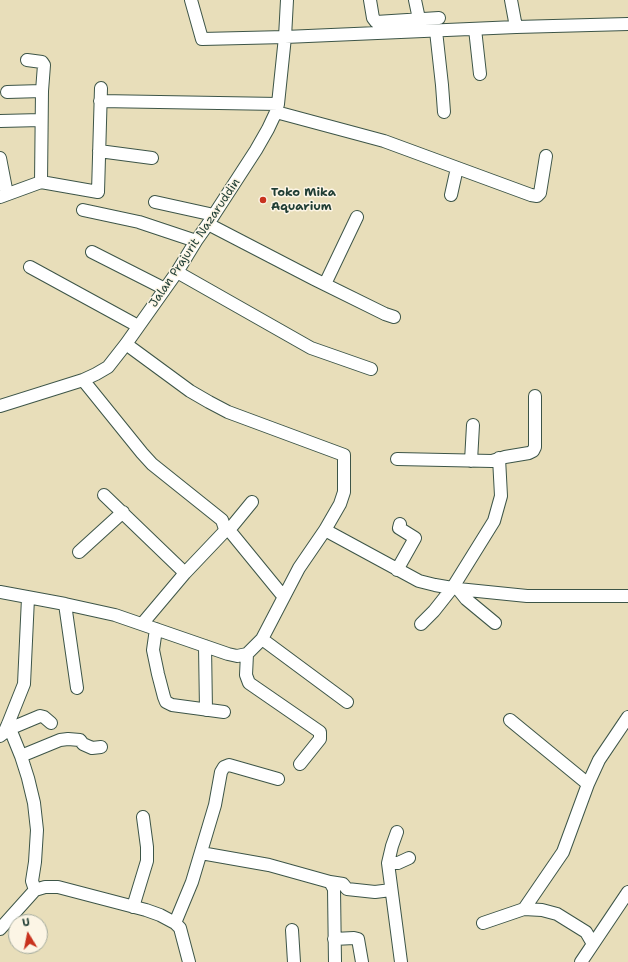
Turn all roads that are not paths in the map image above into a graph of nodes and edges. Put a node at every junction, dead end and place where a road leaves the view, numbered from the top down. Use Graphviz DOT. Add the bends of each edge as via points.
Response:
graph roads {
  1 [pos="191,0"];
  2 [pos="287,0"];
  3 [pos="370,0"];
  4 [pos="415,0"];
  5 [pos="511,0"];
  6 [pos="439,18"];
  7 [pos="419,20"];
  8 [pos="628,24"];
  9 [pos="516,27"];
  10 [pos="475,29"];
  11 [pos="436,31"];
  12 [pos="285,37"];
  13 [pos="27,60"];
  14 [pos="480,74"];
  15 [pos="101,88"];
  16 [pos="42,91"];
  17 [pos="7,92"];
  18 [pos="100,101"];
  19 [pos="276,108"];
  20 [pos="444,112"];
  21 [pos="41,120"];
  22 [pos="0,121"];
  23 [pos="99,151"];
  24 [pos="546,156"];
  25 [pos="0,158"];
  26 [pos="152,158"];
  27 [pos="457,168"];
  28 [pos="42,182"];
  29 [pos="3,195"];
  30 [pos="451,195"];
  31 [pos="155,202"];
  32 [pos="82,210"];
  33 [pos="357,217"];
  34 [pos="211,220"];
  35 [pos="196,240"];
  36 [pos="92,252"];
  37 [pos="30,267"];
  38 [pos="177,272"];
  39 [pos="324,284"];
  40 [pos="164,289"];
  41 [pos="394,317"];
  42 [pos="138,326"];
  43 [pos="126,344"];
  44 [pos="371,369"];
  45 [pos="83,380"];
  46 [pos="535,396"];
  47 [pos="0,406"];
  48 [pos="473,425"];
  49 [pos="499,458"];
  50 [pos="396,459"];
  51 [pos="471,461"];
  52 [pos="104,494"];
  53 [pos="252,502"];
  54 [pos="122,512"];
  55 [pos="400,524"];
  56 [pos="227,529"];
  57 [pos="325,530"];
  58 [pos="79,552"];
  59 [pos="397,570"];
  60 [pos="185,573"];
  61 [pos="455,588"];
  62 [pos="0,592"];
  63 [pos="283,596"];
  64 [pos="628,596"];
  65 [pos="28,598"];
  66 [pos="65,604"];
  67 [pos="142,624"];
  68 [pos="421,624"];
  69 [pos="495,624"];
  70 [pos="156,629"];
  71 [pos="262,639"];
  72 [pos="205,646"];
  73 [pos="247,654"];
  74 [pos="77,688"];
  75 [pos="347,702"];
  76 [pos="206,710"];
  77 [pos="224,712"];
  78 [pos="510,720"];
  79 [pos="51,723"];
  80 [pos="626,725"];
  81 [pos="6,730"];
  82 [pos="101,747"];
  83 [pos="21,756"];
  84 [pos="300,764"];
  85 [pos="278,780"];
  86 [pos="588,784"];
  87 [pos="143,817"];
  88 [pos="397,832"];
  89 [pos="201,853"];
  90 [pos="410,858"];
  91 [pos="388,863"];
  92 [pos="330,882"];
  93 [pos="35,890"];
  94 [pos="391,890"];
  95 [pos="628,892"];
  96 [pos="133,907"];
  97 [pos="524,909"];
  98 [pos="175,923"];
  99 [pos="483,923"];
  100 [pos="0,929"];
  101 [pos="292,930"];
  102 [pos="334,939"];
  103 [pos="593,944"];
  104 [pos="189,962"];
  105 [pos="294,962"];
  106 [pos="335,962"];
  107 [pos="362,962"];
  108 [pos="401,962"];
  109 [pos="581,962"];
  1 -- 12 [label="street" via="202,39"];
  2 -- 12 [label="street, Jalan Prajurit Nazaruddin"];
  3 -- 7 [label="street" via="376,22"];
  4 -- 7 [label="street"];
  5 -- 9 [label="street"];
  6 -- 7 [label="street"];
  8 -- 9 [label="street"];
  9 -- 10 [label="street"];
  10 -- 11 [label="street"];
  10 -- 14 [label="street"];
  11 -- 12 [label="street"];
  11 -- 20 [label="street"];
  12 -- 19 [label="street, Jalan Prajurit Nazaruddin"];
  13 -- 16 [label="street" via="44,64"];
  15 -- 18 [label="street"];
  16 -- 17 [label="street"];
  16 -- 21 [label="street"];
  18 -- 19 [label="street"];
  18 -- 23 [label="street"];
  19 -- 27 [label="street" via="384,141"];
  19 -- 34 [label="street, Jalan Prajurit Nazaruddin" via="256,150"];
  21 -- 22 [label="street"];
  21 -- 28 [label="street"];
  23 -- 26 [label="street"];
  23 -- 28 [label="street" via="98,192"];
  24 -- 27 [label="street" via="540,193 536,196"];
  25 -- 29 [label="street"];
  27 -- 30 [label="street"];
  28 -- 29 [label="street"];
  31 -- 34 [label="street"];
  32 -- 35 [label="street" via="139,222"];
  33 -- 39 [label="street"];
  34 -- 35 [label="street, Jalan Prajurit Nazaruddin"];
  34 -- 39 [label="street"];
  35 -- 38 [label="street, Jalan Prajurit Nazaruddin"];
  36 -- 40 [label="street"];
  37 -- 42 [label="street"];
  38 -- 40 [label="street, Jalan Prajurit Nazaruddin"];
  38 -- 44 [label="street" via="311,348"];
  39 -- 41 [label="street"];
  40 -- 42 [label="street, Jalan Prajurit Nazaruddin"];
  42 -- 43 [label="street, Jalan Prajurit Nazaruddin"];
  43 -- 45 [label="street, Jalan Prajurit Nazaruddin" via="108,367"];
  43 -- 57 [label="street" via="190,391 228,412 344,455 344,492"];
  45 -- 47 [label="street, Jalan Prajurit Nazaruddin"];
  45 -- 56 [label="street" via="142,454 222,520"];
  46 -- 49 [label="street" via="533,451"];
  48 -- 51 [label="street"];
  49 -- 51 [label="street" via="492,461"];
  49 -- 61 [label="street" via="500,496 494,521"];
  50 -- 51 [label="street"];
  52 -- 54 [label="street"];
  53 -- 56 [label="street"];
  54 -- 58 [label="street"];
  54 -- 60 [label="street"];
  55 -- 59 [label="street" via="399,528 415,538"];
  56 -- 60 [label="street"];
  56 -- 63 [label="street"];
  57 -- 59 [label="street"];
  57 -- 63 [label="street"];
  59 -- 61 [label="street" via="419,582"];
  60 -- 67 [label="street"];
  61 -- 64 [label="street" via="527,596"];
  61 -- 68 [label="street"];
  61 -- 69 [label="street"];
  62 -- 65 [label="street"];
  63 -- 71 [label="street"];
  65 -- 66 [label="street"];
  65 -- 81 [label="street" via="24,684"];
  66 -- 67 [label="street"];
  66 -- 74 [label="street"];
  67 -- 70 [label="street"];
  70 -- 72 [label="street"];
  70 -- 76 [label="street" via="153,650 166,702"];
  71 -- 73 [label="street"];
  71 -- 75 [label="street"];
  72 -- 73 [label="street" via="237,656"];
  72 -- 76 [label="street"];
  73 -- 84 [label="street" via="246,675 249,683 320,732 320,739"];
  76 -- 77 [label="street"];
  78 -- 86 [label="street"];
  79 -- 81 [label="street" via="40,716"];
  80 -- 86 [label="street" via="600,760"];
  81 -- 83 [label="street"];
  82 -- 83 [label="street" via="92,748 75,739 60,740"];
  83 -- 93 [label="street" via="35,810 37,830 32,881"];
  85 -- 89 [label="street" via="229,765 224,767"];
  86 -- 97 [label="street" via="563,852"];
  87 -- 96 [label="street" via="146,861"];
  88 -- 91 [label="street"];
  89 -- 92 [label="street" via="269,865"];
  89 -- 98 [label="street"];
  90 -- 91 [label="street" via="398,863"];
  91 -- 94 [label="street"];
  92 -- 94 [label="street" via="343,884 348,889 375,892"];
  92 -- 102 [label="street" via="334,889"];
  93 -- 96 [label="street" via="58,887"];
  93 -- 100 [label="street"];
  94 -- 108 [label="street"];
  95 -- 103 [label="street"];
  96 -- 98 [label="street" via="160,915"];
  97 -- 99 [label="street"];
  97 -- 103 [label="street" via="538,909 557,914 586,932"];
  98 -- 104 [label="street" via="180,928"];
  101 -- 105 [label="street"];
  102 -- 106 [label="street"];
  102 -- 107 [label="street" via="358,939"];
  103 -- 109 [label="street"];
}
